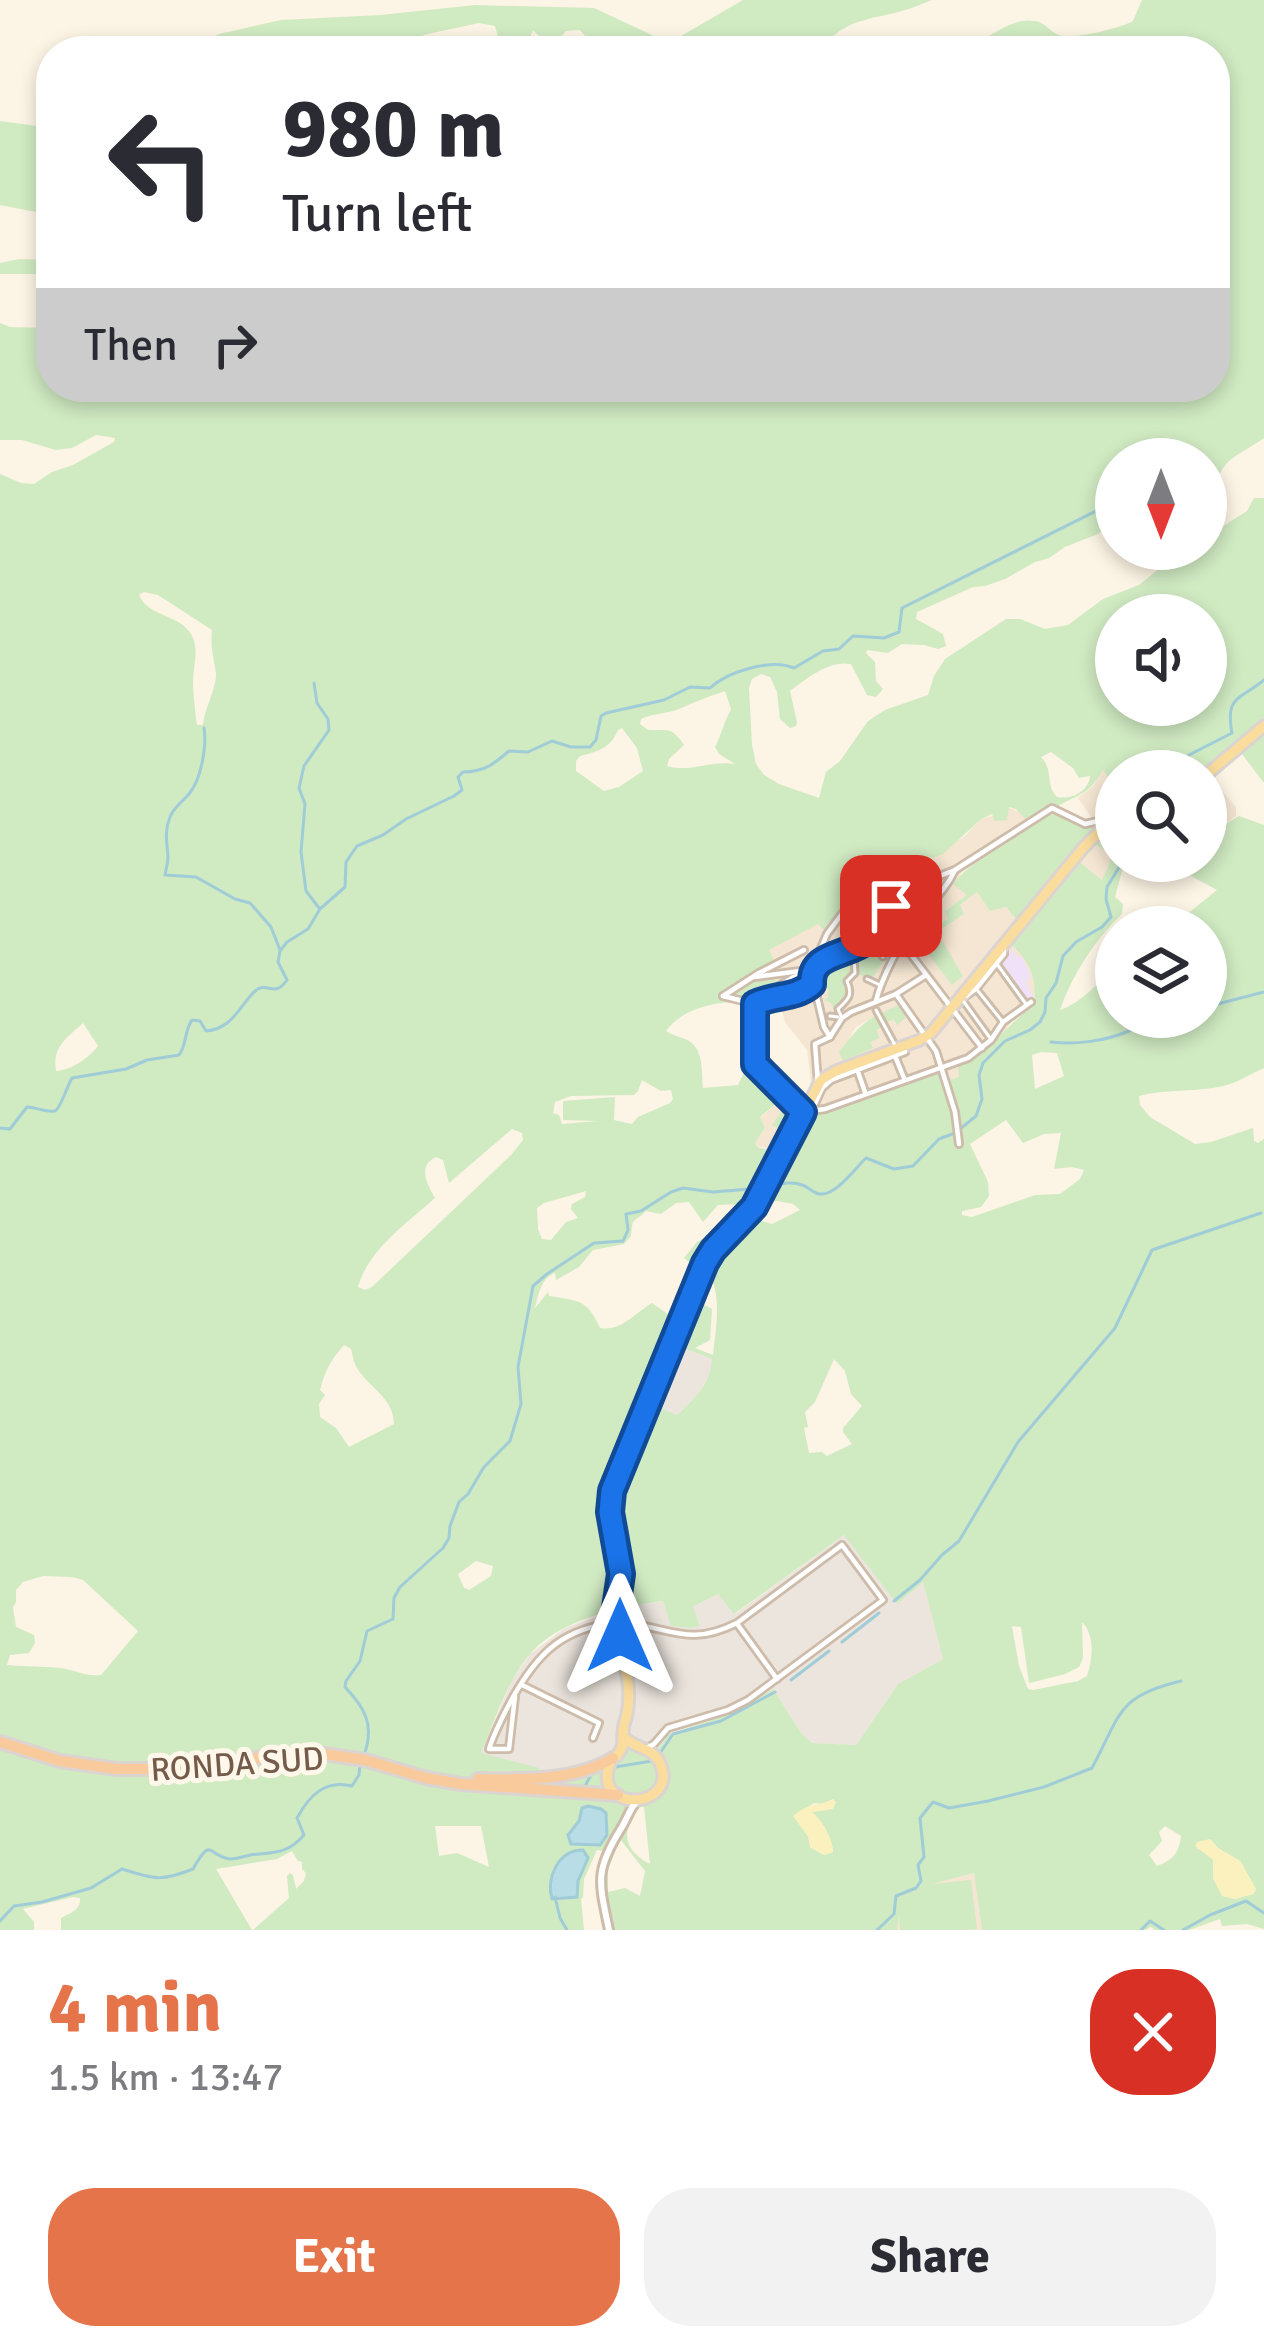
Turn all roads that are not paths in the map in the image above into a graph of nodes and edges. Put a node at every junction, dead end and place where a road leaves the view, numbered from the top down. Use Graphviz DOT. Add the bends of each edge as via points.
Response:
graph roads {
  1 [pos="1264,726"];
  2 [pos="1227,758"];
  3 [pos="1095,822"];
  4 [pos="1095,835"];
  5 [pos="955,871"];
  6 [pos="866,924"];
  7 [pos="867,943"];
  8 [pos="903,944"];
  9 [pos="1004,945"];
  10 [pos="805,950"];
  11 [pos="883,957"];
  12 [pos="998,965"];
  13 [pos="813,969"];
  14 [pos="855,973"];
  15 [pos="926,975"];
  16 [pos="755,977"];
  17 [pos="812,984"];
  18 [pos="880,985"];
  19 [pos="976,989"];
  20 [pos="765,994"];
  21 [pos="896,994"];
  22 [pos="779,995"];
  23 [pos="961,998"];
  24 [pos="1024,999"];
  25 [pos="876,1001"];
  26 [pos="755,1004"];
  27 [pos="952,1009"];
  28 [pos="876,1010"];
  29 [pos="830,1016"];
  30 [pos="840,1018"];
  31 [pos="1003,1022"];
  32 [pos="830,1037"];
  33 [pos="926,1037"];
  34 [pos="991,1040"];
  35 [pos="982,1048"];
  36 [pos="898,1050"];
  37 [pos="941,1065"];
  38 [pos="857,1069"];
  39 [pos="905,1080"];
  40 [pos="818,1083"];
  41 [pos="866,1094"];
  42 [pos="806,1111"];
  43 [pos="958,1144"];
  44 [pos="616,1621"];
  45 [pos="737,1623"];
  46 [pos="777,1678"];
  47 [pos="520,1684"];
  48 [pos="514,1696"];
  49 [pos="623,1736"];
  50 [pos="592,1738"];
  51 [pos="0,1744"];
  52 [pos="647,1749"];
  53 [pos="616,1755"];
  54 [pos="403,1770"];
  55 [pos="620,1797"];
  56 [pos="637,1802"];
  57 [pos="628,1813"];
  58 [pos="609,1930"];
  1 -- 2 [label="main road"];
  3 -- 5 [label="street" via="1052,808"];
  4 -- 9 [label="main road"];
  5 -- 7 [label="street" via="891,906"];
  5 -- 8 [label="street"];
  6 -- 7 [label="street"];
  7 -- 11 [label="street"];
  7 -- 13 [label="street"];
  7 -- 13 [label="street" via="850,903"];
  7 -- 14 [label="street" via="854,957"];
  8 -- 15 [label="street"];
  8 -- 18 [label="street"];
  9 -- 12 [label="street"];
  9 -- 23 [label="main road"];
  10 -- 16 [label="street"];
  12 -- 19 [label="street"];
  12 -- 24 [label="street"];
  13 -- 16 [label="street"];
  13 -- 17 [label="street"];
  13 -- 20 [label="street"];
  14 -- 18 [label="street"];
  14 -- 30 [label="street"];
  15 -- 21 [label="street"];
  15 -- 27 [label="street"];
  16 -- 26 [label="street" via="723,996"];
  17 -- 22 [label="street"];
  17 -- 32 [label="street"];
  18 -- 25 [label="street"];
  19 -- 23 [label="street"];
  19 -- 31 [label="street"];
  20 -- 22 [label="street"];
  21 -- 25 [label="street"];
  21 -- 33 [label="street"];
  22 -- 26 [label="street"];
  23 -- 27 [label="main road"];
  23 -- 34 [label="street"];
  24 -- 31 [label="street"];
  25 -- 30 [label="street"];
  26 -- 42 [label="street" via="755,1064"];
  27 -- 33 [label="main road"];
  27 -- 35 [label="street"];
  28 -- 36 [label="street"];
  29 -- 30 [label="street"];
  30 -- 32 [label="street"];
  31 -- 34 [label="street"];
  32 -- 40 [label="street" via="815,1044"];
  33 -- 36 [label="main road"];
  33 -- 37 [label="street"];
  34 -- 35 [label="street"];
  35 -- 37 [label="street"];
  36 -- 38 [label="street"];
  36 -- 39 [label="street"];
  36 -- 40 [label="main road"];
  37 -- 39 [label="street"];
  37 -- 43 [label="street"];
  38 -- 41 [label="street"];
  38 -- 42 [label="street" via="827,1083"];
  39 -- 41 [label="street"];
  40 -- 42 [label="main road"];
  41 -- 42 [label="street"];
  42 -- 44 [label="main road" via="758,1202 705,1263 612,1491 621,1574"];
  44 -- 45 [label="street" via="691,1636"];
  44 -- 47 [label="street" via="557,1643"];
  44 -- 49 [label="main road" via="628,1703"];
  45 -- 46 [label="street"];
  45 -- 46 [label="street" via="842,1545 883,1600"];
  46 -- 52 [label="street" via="728,1710 668,1728"];
  47 -- 48 [label="street"];
  47 -- 50 [label="street" via="598,1723"];
  48 -- 48 [label="street" via="506,1709 489,1749 509,1749"];
  49 -- 52 [label="main road"];
  49 -- 53 [label="main road"];
  51 -- 54 [label="highway, RONDA SUD" via="103,1768 160,1770 288,1754"];
  52 -- 53 [label="main road"];
  52 -- 56 [label="main road" via="662,1781"];
  53 -- 54 [label="highway" via="602,1765 520,1779"];
  53 -- 55 [label="main road" via="608,1778"];
  54 -- 55 [label="highway" via="460,1784"];
  55 -- 56 [label="main road"];
  55 -- 57 [label="street"];
  56 -- 57 [label="street"];
  57 -- 58 [label="street" via="600,1871"];
}
